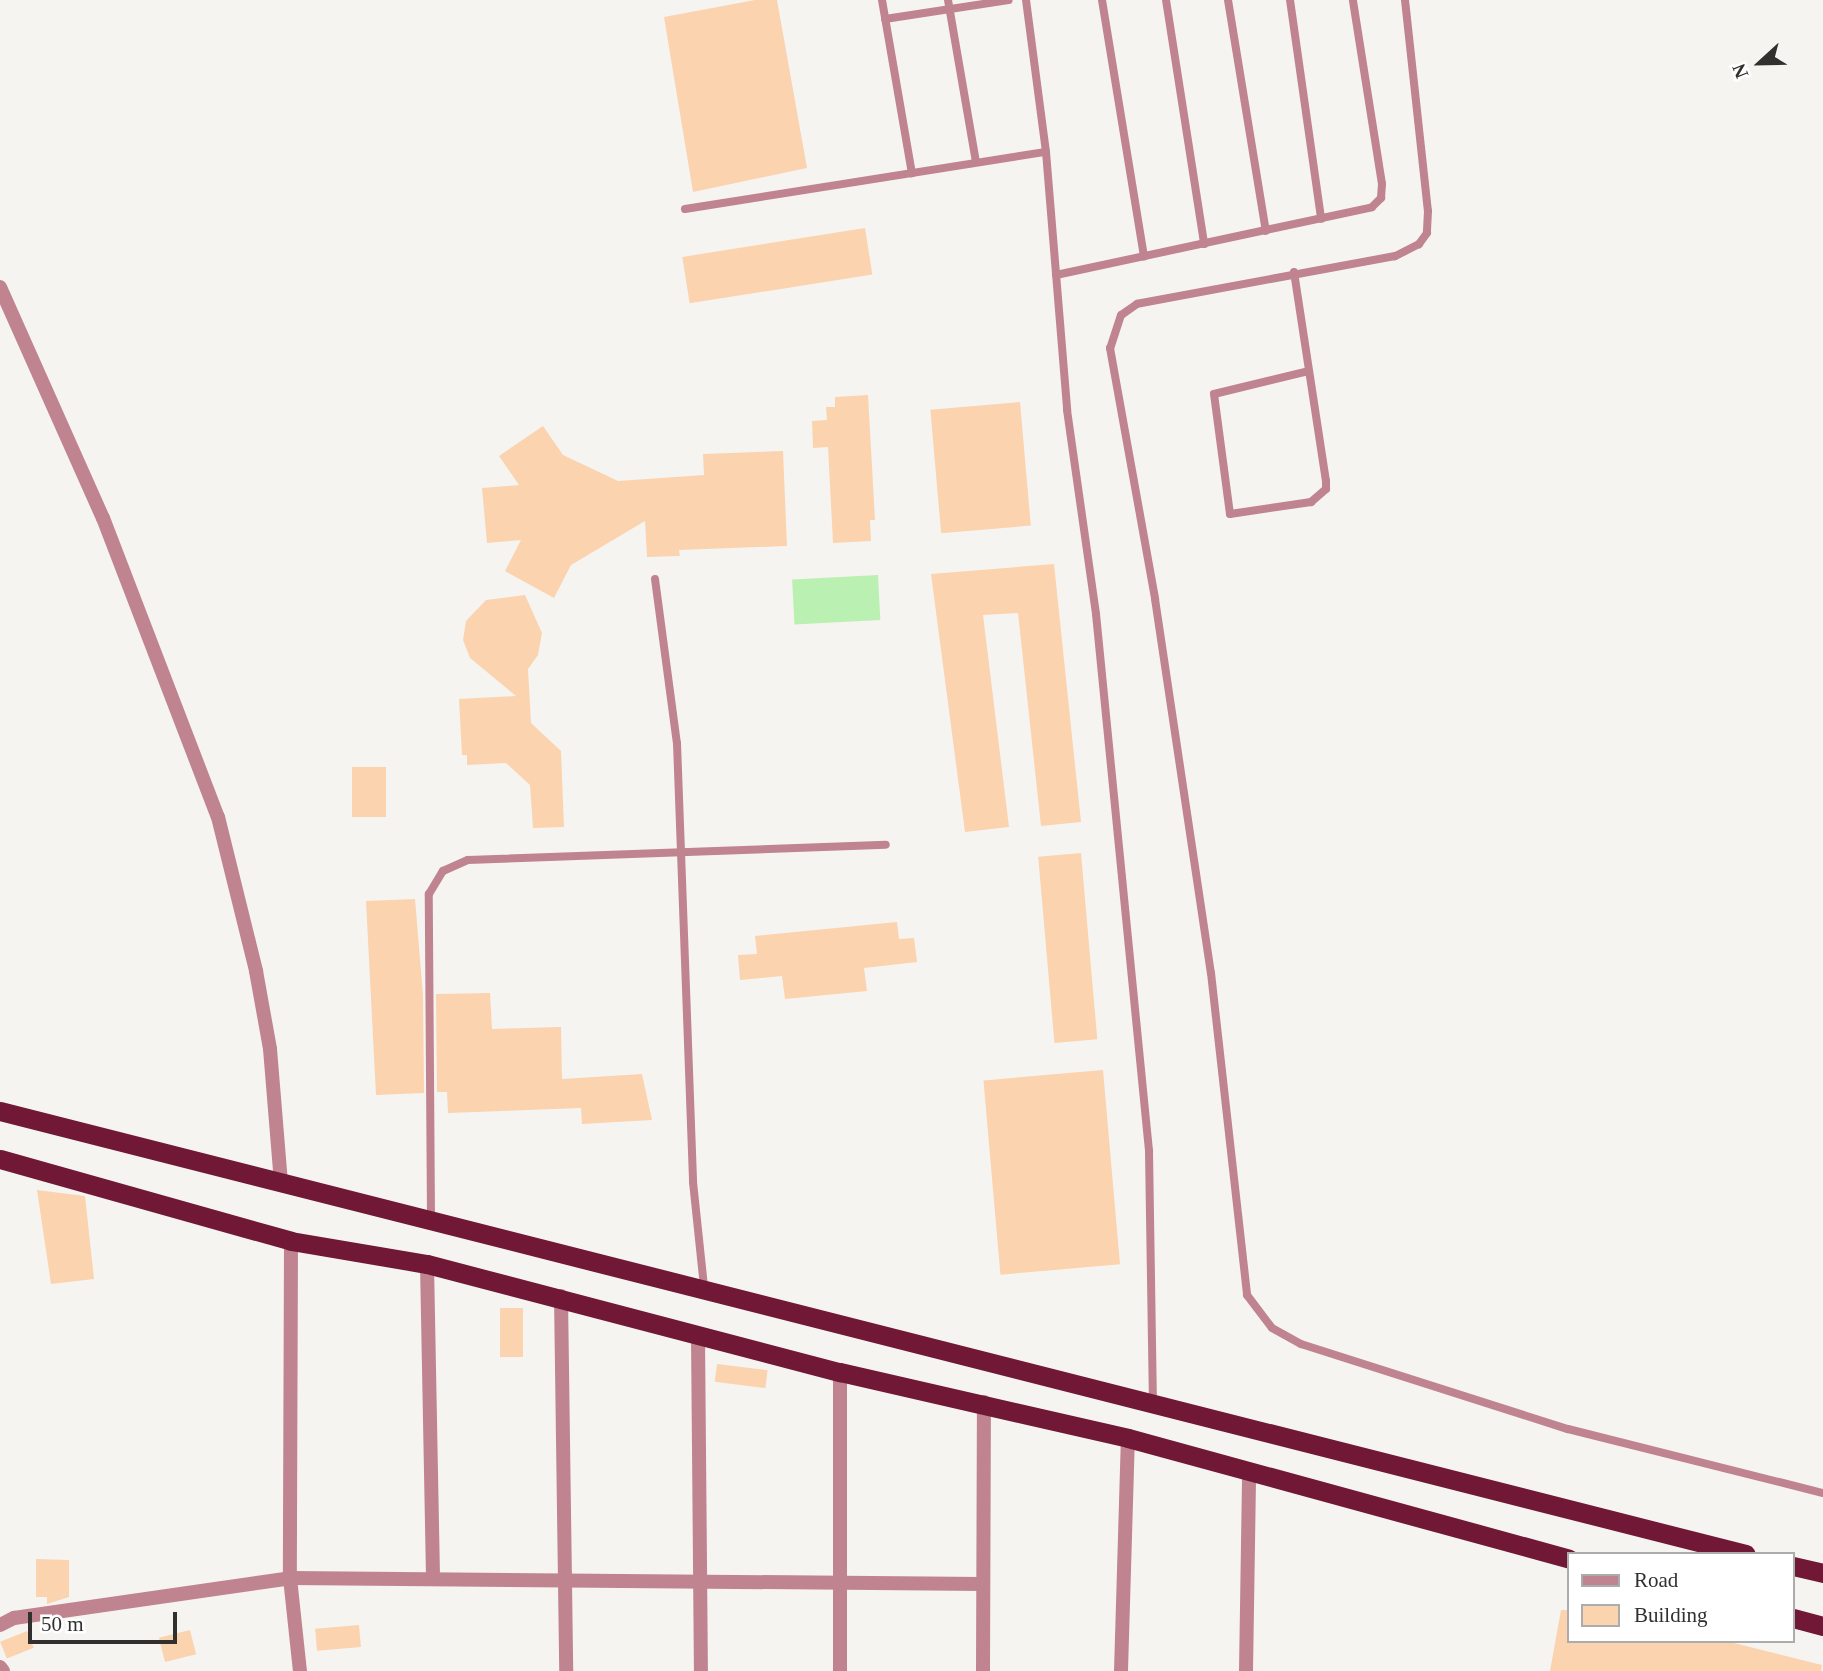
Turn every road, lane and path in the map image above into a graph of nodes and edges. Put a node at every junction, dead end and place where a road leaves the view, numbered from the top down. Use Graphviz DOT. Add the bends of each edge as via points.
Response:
graph roads {
  1 [pos="882,0"];
  2 [pos="948,0"];
  3 [pos="1009,0"];
  4 [pos="1026,0"];
  5 [pos="1102,0"];
  6 [pos="1166,0"];
  7 [pos="1228,0"];
  8 [pos="1290,0"];
  9 [pos="1353,0"];
  10 [pos="1405,0"];
  11 [pos="950,10"];
  12 [pos="885,19"];
  13 [pos="1046,152"];
  14 [pos="976,162"];
  15 [pos="912,173"];
  16 [pos="685,209"];
  17 [pos="1321,219"];
  18 [pos="1266,231"];
  19 [pos="1204,244"];
  20 [pos="1144,257"];
  21 [pos="1294,272"];
  22 [pos="1056,275"];
  23 [pos="0,287"];
  24 [pos="1308,371"];
  25 [pos="655,579"];
  26 [pos="886,845"];
  27 [pos="679,852"];
  28 [pos="0,1111"];
  29 [pos="0,1159"];
  30 [pos="281,1183"];
  31 [pos="431,1221"];
  32 [pos="292,1241"];
  33 [pos="427,1264"];
  34 [pos="705,1290"];
  35 [pos="561,1296"];
  36 [pos="698,1336"];
  37 [pos="840,1372"];
  38 [pos="1153,1401"];
  39 [pos="984,1402"];
  40 [pos="1128,1438"];
  41 [pos="1249,1473"];
  42 [pos="1823,1493"];
  43 [pos="1738,1552"];
  44 [pos="1568,1559"];
  45 [pos="1795,1566"];
  46 [pos="1823,1573"];
  47 [pos="290,1578"];
  48 [pos="433,1578"];
  49 [pos="700,1580"];
  50 [pos="839,1582"];
  51 [pos="567,1584"];
  52 [pos="983,1584"];
  53 [pos="1795,1619"];
  54 [pos="0,1625"];
  55 [pos="1823,1626"];
  56 [pos="300,1671"];
  57 [pos="565,1671"];
  58 [pos="701,1671"];
  59 [pos="840,1671"];
  60 [pos="983,1671"];
  61 [pos="1121,1671"];
  62 [pos="1247,1671"];
  1 -- 12 [label="lane"];
  2 -- 11 [label="lane"];
  3 -- 11 [label="lane"];
  4 -- 13 [label="lane"];
  5 -- 20 [label="lane"];
  6 -- 19 [label="lane"];
  7 -- 18 [label="lane"];
  8 -- 17 [label="lane"];
  9 -- 17 [label="lane" via="1381,198 1372,207"];
  10 -- 21 [label="lane" via="1427,233 1395,257"];
  11 -- 12 [label="lane"];
  11 -- 14 [label="lane"];
  12 -- 15 [label="lane"];
  13 -- 14 [label="lane"];
  13 -- 22 [label="lane"];
  14 -- 15 [label="lane"];
  15 -- 16 [label="lane"];
  17 -- 18 [label="lane"];
  18 -- 19 [label="lane"];
  19 -- 20 [label="lane"];
  20 -- 22 [label="lane"];
  21 -- 24 [label="lane"];
  21 -- 42 [label="lane" via="1137,304 1121,315 1110,348 1155,598 1209,960 1247,1295 1272,1328 1301,1344 1568,1429"];
  22 -- 38 [label="lane" via="1067,410 1096,614 1149,1151"];
  23 -- 30 [label="street" via="103,518 218,817 261,997"];
  24 -- 24 [label="lane" via="1213,394 1230,514 1311,502 1323,495 1326,481"];
  25 -- 27 [label="lane" via="677,743"];
  26 -- 27 [label="lane"];
  27 -- 31 [label="lane" via="468,860 443,871 429,894"];
  27 -- 34 [label="lane" via="692,1182"];
  28 -- 30 [label="highway"];
  29 -- 32 [label="highway"];
  30 -- 31 [label="highway"];
  31 -- 34 [label="highway"];
  32 -- 33 [label="highway"];
  32 -- 47 [label="street"];
  33 -- 35 [label="highway"];
  33 -- 48 [label="street"];
  34 -- 38 [label="highway"];
  35 -- 36 [label="highway"];
  35 -- 51 [label="street"];
  36 -- 37 [label="highway"];
  36 -- 49 [label="street"];
  37 -- 39 [label="highway"];
  37 -- 50 [label="street"];
  38 -- 43 [label="highway"];
  39 -- 40 [label="highway"];
  39 -- 52 [label="street"];
  40 -- 41 [label="highway"];
  40 -- 61 [label="street"];
  41 -- 44 [label="highway"];
  41 -- 62 [label="street"];
  45 -- 46 [label="highway"];
  47 -- 48 [label="street"];
  47 -- 54 [label="street" via="14,1618"];
  47 -- 56 [label="street"];
  48 -- 51 [label="street"];
  49 -- 50 [label="street"];
  49 -- 51 [label="street"];
  49 -- 58 [label="street"];
  50 -- 52 [label="street"];
  50 -- 59 [label="street"];
  51 -- 57 [label="street"];
  52 -- 60 [label="street"];
  53 -- 55 [label="highway"];
}
